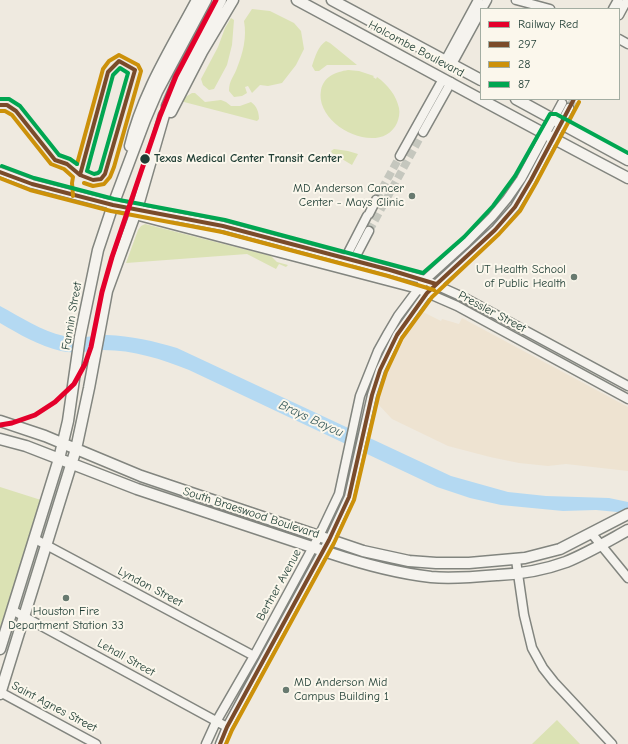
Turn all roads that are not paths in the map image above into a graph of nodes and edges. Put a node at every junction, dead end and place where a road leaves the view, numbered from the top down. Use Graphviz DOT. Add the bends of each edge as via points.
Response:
graph roads {
  1 [pos="197,0"];
  2 [pos="206,0"];
  3 [pos="221,0"];
  4 [pos="233,0"];
  5 [pos="297,0"];
  6 [pos="332,0"];
  7 [pos="478,0"];
  8 [pos="516,0"];
  9 [pos="627,0"];
  10 [pos="546,8"];
  11 [pos="480,13"];
  12 [pos="620,13"];
  13 [pos="448,63"];
  14 [pos="423,67"];
  15 [pos="463,71"];
  16 [pos="480,80"];
  17 [pos="447,81"];
  18 [pos="480,99"];
  19 [pos="482,100"];
  20 [pos="518,100"];
  21 [pos="566,106"];
  22 [pos="433,107"];
  23 [pos="168,114"];
  24 [pos="557,121"];
  25 [pos="423,132"];
  26 [pos="549,136"];
  27 [pos="400,156"];
  28 [pos="628,160"];
  29 [pos="0,172"];
  30 [pos="628,178"];
  31 [pos="120,189"];
  32 [pos="376,200"];
  33 [pos="113,205"];
  34 [pos="133,211"];
  35 [pos="206,222"];
  36 [pos="369,231"];
  37 [pos="478,231"];
  38 [pos="203,232"];
  39 [pos="277,239"];
  40 [pos="486,239"];
  41 [pos="274,251"];
  42 [pos="350,260"];
  43 [pos="347,270"];
  44 [pos="425,280"];
  45 [pos="436,284"];
  46 [pos="418,289"];
  47 [pos="427,293"];
  48 [pos="507,320"];
  49 [pos="502,330"];
  50 [pos="378,351"];
  51 [pos="387,355"];
  52 [pos="587,364"];
  53 [pos="601,372"];
  54 [pos="582,374"];
  55 [pos="595,382"];
  56 [pos="628,386"];
  57 [pos="628,399"];
  58 [pos="0,421"];
  59 [pos="0,439"];
  60 [pos="63,444"];
  61 [pos="76,449"];
  62 [pos="59,459"];
  63 [pos="71,464"];
  64 [pos="168,485"];
  65 [pos="164,498"];
  66 [pos="628,514"];
  67 [pos="628,530"];
  68 [pos="595,532"];
  69 [pos="319,536"];
  70 [pos="35,539"];
  71 [pos="329,540"];
  72 [pos="47,545"];
  73 [pos="601,546"];
  74 [pos="313,547"];
  75 [pos="323,550"];
  76 [pos="396,558"];
  77 [pos="516,560"];
  78 [pos="469,563"];
  79 [pos="393,571"];
  80 [pos="518,573"];
  81 [pos="432,577"];
  82 [pos="628,578"];
  83 [pos="289,591"];
  84 [pos="12,610"];
  85 [pos="24,616"];
  86 [pos="269,648"];
  87 [pos="0,649"];
  88 [pos="254,656"];
  89 [pos="0,693"];
  90 [pos="216,722"];
  91 [pos="227,727"];
  92 [pos="96,744"];
  93 [pos="206,744"];
  94 [pos="220,744"];
  95 [pos="612,744"];
  1 -- 31 [label="main road" via="135,124"];
  2 -- 31 [label="main road, Fannin Street" via="157,92"];
  3 -- 23 [label="main road" via="182,72"];
  4 -- 23 [label="main road"];
  5 -- 14 [label="main road, Holcombe Boulevard"];
  6 -- 13 [label="main road, Holcombe Boulevard"];
  7 -- 13 [label="street"];
  8 -- 10 [label="street"];
  9 -- 12 [label="street"];
  11 -- 13 [label="street"];
  13 -- 14 [label="main road" via="436,69"];
  13 -- 15 [label="main road, Holcombe Boulevard"];
  14 -- 17 [label="main road, Holcombe Boulevard"];
  15 -- 16 [label="main road, Holcombe Boulevard"];
  15 -- 17 [label="main road" via="447,73"];
  17 -- 18 [label="main road, Holcombe Boulevard"];
  17 -- 22 [label="street"];
  19 -- 26 [label="main road, Holcombe Boulevard"];
  20 -- 24 [label="main road"];
  21 -- 24 [label="street, Bertner Avenue"];
  22 -- 25 [label="street"];
  22 -- 27 [label="street"];
  23 -- 34 [label="main road"];
  24 -- 26 [label="street, Bertner Avenue"];
  24 -- 28 [label="main road"];
  26 -- 30 [label="main road, Holcombe Boulevard"];
  26 -- 37 [label="street, Bertner Avenue" via="518,184"];
  26 -- 40 [label="street, Bertner Avenue" via="531,180 515,207"];
  29 -- 33 [label="street, Pressler Street" via="32,184"];
  31 -- 33 [label="main road, Fannin Street"];
  32 -- 42 [label="street" via="349,251"];
  33 -- 34 [label="street, Pressler Street"];
  33 -- 60 [label="main road, Fannin Street" via="98,250"];
  34 -- 35 [label="street, Pressler Street"];
  34 -- 38 [label="street, Pressler Street"];
  34 -- 61 [label="main road" via="107,291"];
  35 -- 38 [label="street"];
  35 -- 39 [label="street, Pressler Street"];
  36 -- 42 [label="street" via="357,254"];
  37 -- 40 [label="street"];
  37 -- 44 [label="street, Bertner Avenue"];
  38 -- 41 [label="street, Pressler Street"];
  39 -- 41 [label="street"];
  39 -- 42 [label="street, Pressler Street"];
  40 -- 45 [label="street, Bertner Avenue"];
  41 -- 43 [label="street, Pressler Street"];
  42 -- 43 [label="street"];
  42 -- 44 [label="street, Pressler Street"];
  43 -- 46 [label="street, Pressler Street"];
  44 -- 45 [label="street, Pressler Street"];
  44 -- 46 [label="street, Bertner Avenue"];
  45 -- 47 [label="street, Bertner Avenue"];
  45 -- 48 [label="street, Pressler Street"];
  46 -- 47 [label="street, Pressler Street"];
  46 -- 50 [label="street, Bertner Avenue" via="398,316"];
  47 -- 49 [label="street, Pressler Street"];
  47 -- 51 [label="street, Bertner Avenue" via="403,325"];
  48 -- 49 [label="street"];
  48 -- 52 [label="street, Pressler Street"];
  49 -- 54 [label="street, Pressler Street"];
  50 -- 51 [label="street"];
  50 -- 69 [label="street, Bertner Avenue" via="360,396 339,494"];
  51 -- 71 [label="street, Bertner Avenue" via="372,395 349,497"];
  52 -- 53 [label="street, Pressler Street"];
  52 -- 54 [label="street"];
  53 -- 55 [label="street"];
  53 -- 56 [label="street, Pressler Street"];
  54 -- 55 [label="street, Pressler Street"];
  55 -- 57 [label="street, Pressler Street"];
  58 -- 60 [label="main road, South Braeswood Boulevard"];
  59 -- 62 [label="main road, South Braeswood Boulevard"];
  60 -- 61 [label="main road, South Braeswood Boulevard"];
  60 -- 62 [label="main road, Fannin Street"];
  61 -- 63 [label="main road"];
  61 -- 64 [label="main road, South Braeswood Boulevard"];
  62 -- 63 [label="main road, South Braeswood Boulevard"];
  62 -- 70 [label="main road, Fannin Street"];
  63 -- 65 [label="main road, South Braeswood Boulevard"];
  63 -- 72 [label="main road"];
  64 -- 65 [label="main road, South Braeswood Boulevard"];
  64 -- 69 [label="main road, South Braeswood Boulevard"];
  65 -- 74 [label="main road, South Braeswood Boulevard"];
  66 -- 68 [label="main road, South Braeswood Boulevard"];
  67 -- 73 [label="main road, South Braeswood Boulevard"];
  68 -- 73 [label="street"];
  68 -- 77 [label="main road, South Braeswood Boulevard" via="560,549"];
  69 -- 71 [label="main road, South Braeswood Boulevard"];
  69 -- 74 [label="street, Bertner Avenue"];
  70 -- 72 [label="street, Lyndon Street"];
  70 -- 84 [label="main road, Fannin Street"];
  71 -- 75 [label="street, Bertner Avenue"];
  71 -- 76 [label="main road, South Braeswood Boulevard"];
  72 -- 85 [label="main road"];
  72 -- 88 [label="street, Lyndon Street"];
  73 -- 80 [label="main road, South Braeswood Boulevard" via="565,562"];
  73 -- 82 [label="street"];
  74 -- 75 [label="main road, South Braeswood Boulevard"];
  74 -- 83 [label="street, Bertner Avenue"];
  75 -- 79 [label="main road, South Braeswood Boulevard"];
  75 -- 86 [label="street, Bertner Avenue"];
  76 -- 78 [label="main road, South Braeswood Boulevard" via="436,563"];
  76 -- 79 [label="main road"];
  77 -- 78 [label="main road, South Braeswood Boulevard"];
  77 -- 80 [label="street"];
  78 -- 81 [label="main road" via="434,570"];
  79 -- 81 [label="main road, South Braeswood Boulevard"];
  80 -- 81 [label="main road, South Braeswood Boulevard" via="469,578"];
  80 -- 95 [label="street" via="532,648 554,682"];
  83 -- 86 [label="street" via="286,606 268,640"];
  83 -- 88 [label="street, Bertner Avenue"];
  84 -- 85 [label="street, Lehall Street"];
  84 -- 87 [label="main road, Fannin Street"];
  85 -- 89 [label="main road"];
  85 -- 90 [label="street, Lehall Street"];
  86 -- 91 [label="street, Bertner Avenue"];
  88 -- 90 [label="street, Bertner Avenue"];
  89 -- 92 [label="street, Saint Agnes Street"];
  90 -- 91 [label="street, Lehall Street"];
  90 -- 93 [label="street, Bertner Avenue"];
  91 -- 94 [label="street, Bertner Avenue"];
}
